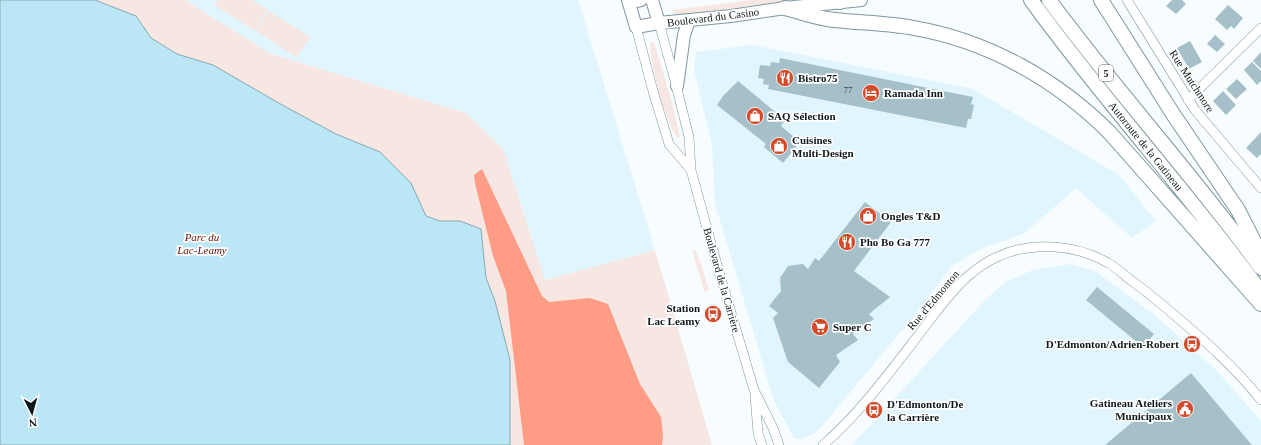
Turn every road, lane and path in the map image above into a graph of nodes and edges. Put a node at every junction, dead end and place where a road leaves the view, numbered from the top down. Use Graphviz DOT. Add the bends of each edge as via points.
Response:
graph roads {
  1 [pos="641,0"];
  2 [pos="652,0"];
  3 [pos="861,0"];
  4 [pos="1031,0"];
  5 [pos="1049,0"];
  6 [pos="1101,0"];
  7 [pos="628,1"];
  8 [pos="840,1"];
  9 [pos="1131,1"];
  10 [pos="785,8"];
  11 [pos="689,20"];
  12 [pos="659,23"];
  13 [pos="636,27"];
  14 [pos="1261,28"];
  15 [pos="677,86"];
  16 [pos="1188,100"];
  17 [pos="691,170"];
  18 [pos="1260,183"];
  19 [pos="1261,255"];
  20 [pos="1261,268"];
  21 [pos="1261,292"];
  22 [pos="1261,304"];
  23 [pos="754,390"];
  24 [pos="1261,400"];
  25 [pos="762,445"];
  26 [pos="779,445"];
  27 [pos="823,445"];
  1 -- 7 [label="main road"];
  2 -- 12 [label="main road, Boulevard de la Carrière"];
  3 -- 8 [label="main road, Boulevard du Casino"];
  4 -- 21 [label="highway, Autoroute de la Gatineau / 5"];
  5 -- 20 [label="highway, Autoroute de la Gatineau / 5"];
  6 -- 19 [label="highway" via="1169,108 1238,210"];
  7 -- 13 [label="main road, Boulevard de la Carrière"];
  8 -- 10 [label="main road, Boulevard du Casino"];
  9 -- 16 [label="street, Rue Mutchmore"];
  10 -- 11 [label="main road, Boulevard du Casino"];
  10 -- 22 [label="highway" via="834,20 876,22 946,35 983,47 1050,83 1087,111 1110,133"];
  11 -- 12 [label="main road, Boulevard du Casino"];
  11 -- 15 [label="main road" via="683,39"];
  12 -- 13 [label="main road, Boulevard du Casino"];
  12 -- 15 [label="street, Boulevard de la Carrière"];
  13 -- 17 [label="street, Boulevard de la Carrière" via="670,144"];
  14 -- 16 [label="street"];
  15 -- 17 [label="street, Boulevard de la Carrière" via="689,137"];
  16 -- 18 [label="street, Rue Mutchmore"];
  17 -- 23 [label="street, Boulevard de la Carrière"];
  23 -- 25 [label="street, Boulevard de la Carrière" via="758,433"];
  23 -- 26 [label="street, Boulevard de la Carrière"];
  24 -- 27 [label="street, Rue d'Edmonton" via="1222,356 1116,268 1097,257 1073,249 1037,247 997,257 966,278 871,395"];
}
